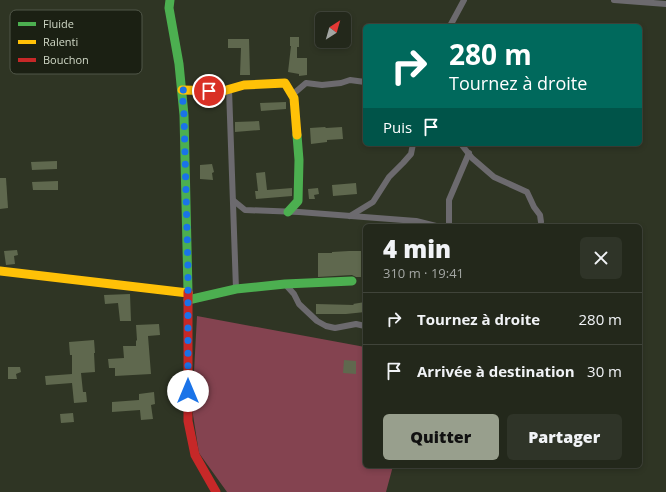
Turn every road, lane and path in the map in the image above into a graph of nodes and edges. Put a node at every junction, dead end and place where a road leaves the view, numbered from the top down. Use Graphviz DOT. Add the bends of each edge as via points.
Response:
graph roads {
  1 [pos="170,0"];
  2 [pos="464,0"];
  3 [pos="614,0"];
  4 [pos="666,4"];
  5 [pos="451,24"];
  6 [pos="363,82"];
  7 [pos="229,89"];
  8 [pos="182,90"];
  9 [pos="292,95"];
  10 [pos="413,146"];
  11 [pos="464,146"];
  12 [pos="469,153"];
  13 [pos="234,201"];
  14 [pos="288,212"];
  15 [pos="350,216"];
  16 [pos="541,222"];
  17 [pos="428,224"];
  18 [pos="449,224"];
  19 [pos="0,272"];
  20 [pos="352,281"];
  21 [pos="285,284"];
  22 [pos="236,289"];
  23 [pos="188,297"];
  24 [pos="363,326"];
  25 [pos="216,492"];
  1 -- 8 [label="street"];
  2 -- 5 [label="street"];
  3 -- 4 [label="street"];
  6 -- 9 [label="street" via="350,80 322,85 306,83"];
  7 -- 8 [label="street"];
  7 -- 9 [label="street" via="285,83"];
  7 -- 13 [label="street"];
  8 -- 23 [label="street"];
  9 -- 14 [label="street" via="299,160 298,201"];
  10 -- 15 [label="street" via="411,154 389,177 373,202"];
  11 -- 12 [label="street"];
  12 -- 16 [label="street" via="494,177 527,192 540,215"];
  12 -- 18 [label="street" via="449,200"];
  13 -- 14 [label="street" via="245,210"];
  13 -- 22 [label="street"];
  14 -- 15 [label="street"];
  15 -- 17 [label="street"];
  19 -- 23 [label="street"];
  20 -- 21 [label="street"];
  21 -- 22 [label="street"];
  21 -- 24 [label="street" via="299,304 326,326 335,328 356,324"];
  22 -- 23 [label="street"];
  23 -- 25 [label="street" via="188,421 196,455"];
}
